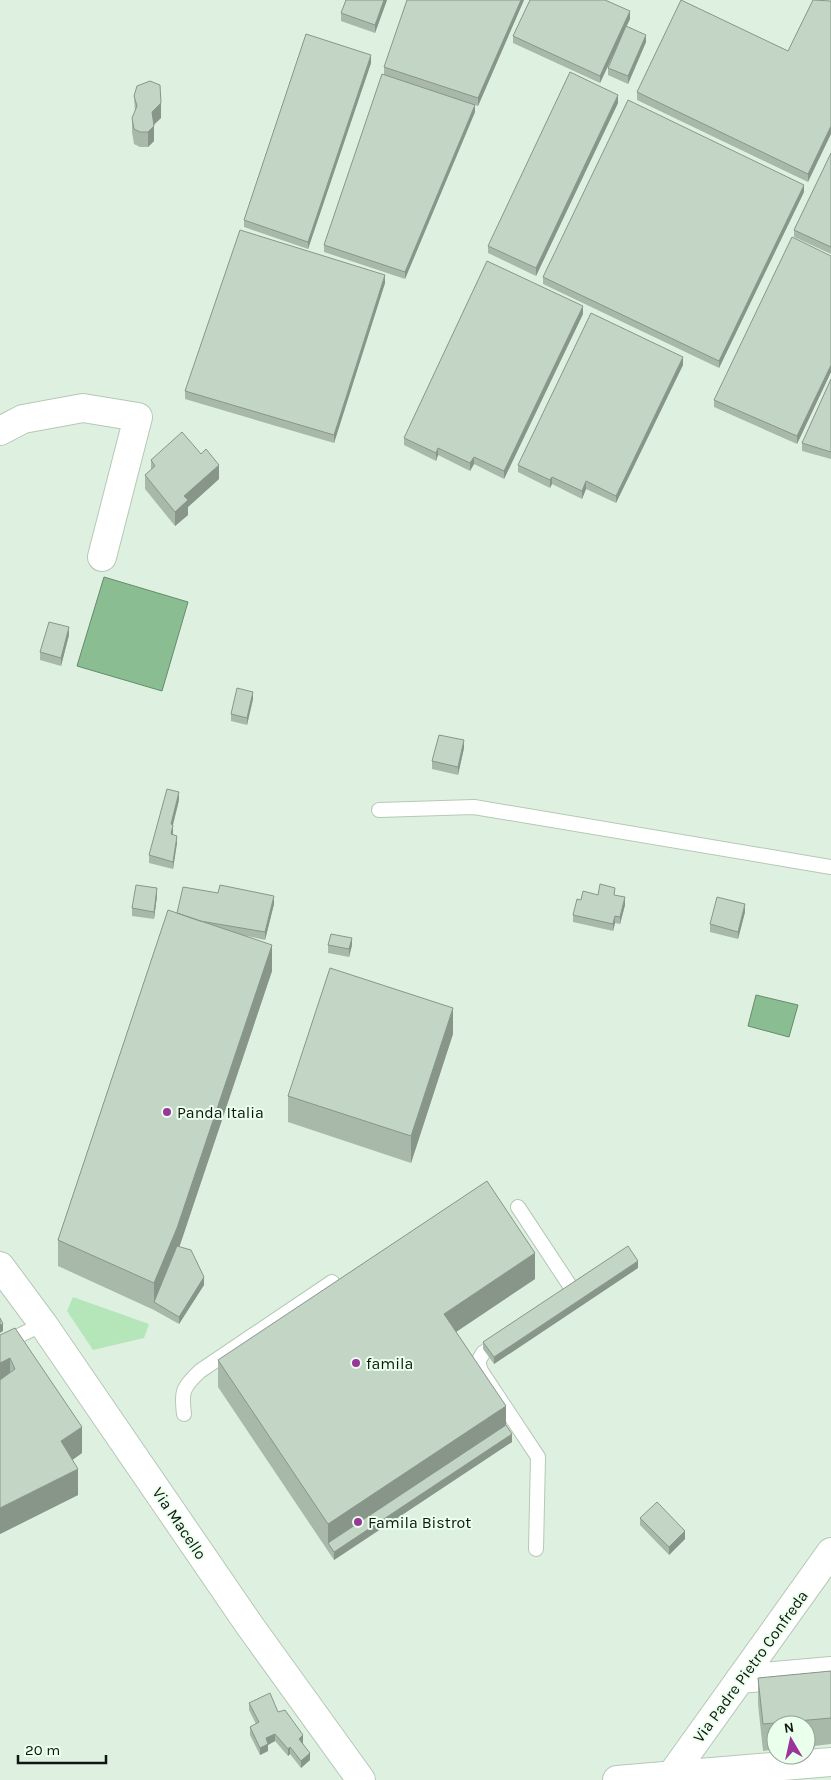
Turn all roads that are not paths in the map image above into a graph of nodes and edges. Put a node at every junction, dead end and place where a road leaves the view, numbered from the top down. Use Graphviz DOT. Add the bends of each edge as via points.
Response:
graph roads {
  1 [pos="0,431"];
  2 [pos="102,557"];
  3 [pos="379,810"];
  4 [pos="831,867"];
  5 [pos="518,1207"];
  6 [pos="0,1266"];
  7 [pos="332,1282"];
  8 [pos="557,1303"];
  9 [pos="43,1324"];
  10 [pos="516,1331"];
  11 [pos="0,1345"];
  12 [pos="184,1414"];
  13 [pos="536,1549"];
  14 [pos="831,1552"];
  15 [pos="831,1671"];
  16 [pos="740,1678"];
  17 [pos="831,1762"];
  18 [pos="669,1777"];
  19 [pos="361,1780"];
  20 [pos="617,1780"];
  1 -- 2 [label="street" via="23,419 84,408 138,417"];
  3 -- 4 [label="lane" via="474,807"];
  5 -- 8 [label="lane" via="574,1292"];
  6 -- 9 [label="street, Via Macello"];
  7 -- 12 [label="lane" via="200,1371 185,1386 182,1397"];
  9 -- 11 [label="lane"];
  9 -- 19 [label="street, Via Macello" via="250,1626"];
  10 -- 13 [label="lane" via="483,1353 478,1362 538,1457"];
  14 -- 16 [label="street, Via Padre Pietro Confreda"];
  15 -- 16 [label="street"];
  16 -- 18 [label="street, Via Padre Pietro Confreda"];
  17 -- 18 [label="street"];
  18 -- 20 [label="street"];
}
